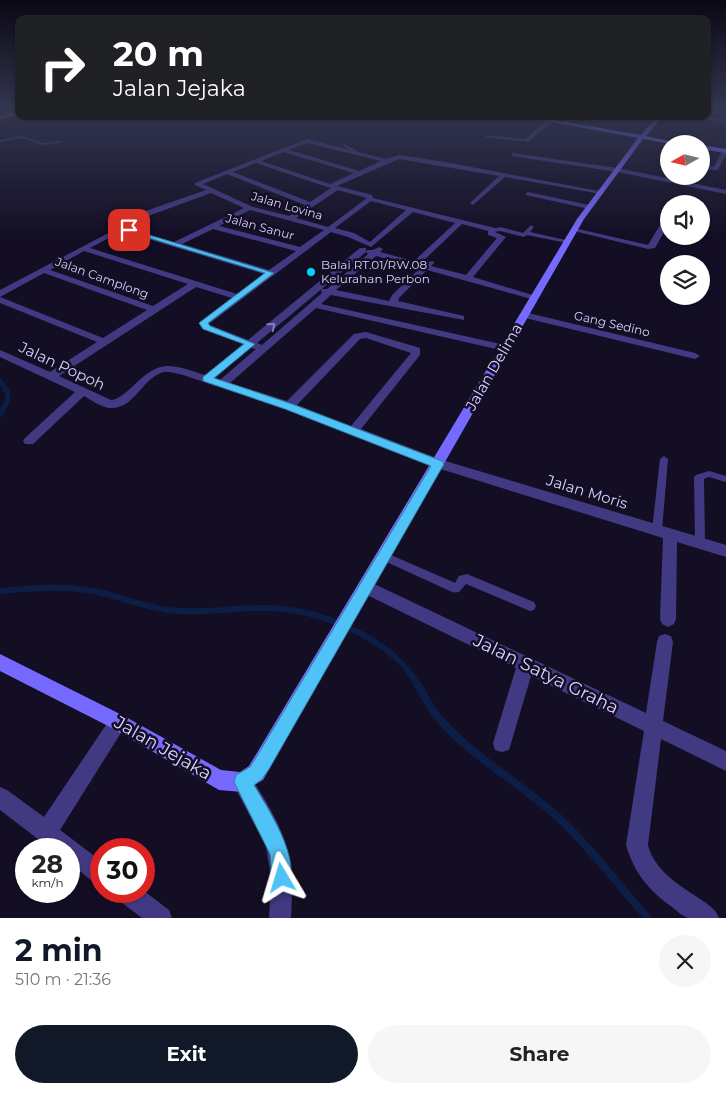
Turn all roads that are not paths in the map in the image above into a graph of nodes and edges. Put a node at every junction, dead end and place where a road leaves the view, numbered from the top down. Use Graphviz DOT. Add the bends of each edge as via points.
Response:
graph roads {
  1 [pos="278,152"];
  2 [pos="288,152"];
  3 [pos="354,152"];
  4 [pos="631,152"];
  5 [pos="725,152"];
  6 [pos="358,153"];
  7 [pos="513,155"];
  8 [pos="388,160"];
  9 [pos="256,161"];
  10 [pos="710,168"];
  11 [pos="617,170"];
  12 [pos="227,172"];
  13 [pos="360,173"];
  14 [pos="504,174"];
  15 [pos="334,187"];
  16 [pos="210,190"];
  17 [pos="601,192"];
  18 [pos="726,192"];
  19 [pos="528,194"];
  20 [pos="370,199"];
  21 [pos="473,203"];
  22 [pos="311,205"];
  23 [pos="589,207"];
  24 [pos="249,208"];
  25 [pos="415,210"];
  26 [pos="289,220"];
  27 [pos="461,221"];
  28 [pos="212,226"];
  29 [pos="530,227"];
  30 [pos="121,229"];
  31 [pos="330,230"];
  32 [pos="493,230"];
  33 [pos="574,230"];
  34 [pos="527,232"];
  35 [pos="660,232"];
  36 [pos="567,241"];
  37 [pos="176,244"];
  38 [pos="84,248"];
  39 [pos="373,249"];
  40 [pos="302,250"];
  41 [pos="423,264"];
  42 [pos="42,270"];
  43 [pos="270,273"];
  44 [pos="469,276"];
  45 [pos="194,284"];
  46 [pos="318,288"];
  47 [pos="330,292"];
  48 [pos="0,294"];
  49 [pos="536,295"];
  50 [pos="237,297"];
  51 [pos="0,300"];
  52 [pos="314,305"];
  53 [pos="398,305"];
  54 [pos="154,310"];
  55 [pos="289,312"];
  56 [pos="524,315"];
  57 [pos="302,316"];
  58 [pos="462,318"];
  59 [pos="374,319"];
  60 [pos="358,336"];
  61 [pos="104,342"];
  62 [pos="250,344"];
  63 [pos="505,348"];
  64 [pos="264,349"];
  65 [pos="0,353"];
  66 [pos="695,356"];
  67 [pos="50,377"];
  68 [pos="207,379"];
  69 [pos="222,384"];
  70 [pos="82,392"];
  71 [pos="112,404"];
  72 [pos="289,406"];
  73 [pos="353,431"];
  74 [pos="29,441"];
  75 [pos="664,459"];
  76 [pos="438,464"];
  77 [pos="726,479"];
  78 [pos="663,532"];
  79 [pos="700,543"];
  80 [pos="726,551"];
  81 [pos="384,556"];
  82 [pos="366,587"];
  83 [pos="530,606"];
  84 [pos="668,619"];
  85 [pos="665,642"];
  86 [pos="0,662"];
  87 [pos="526,664"];
  88 [pos="118,722"];
  89 [pos="653,726"];
  90 [pos="502,743"];
  91 [pos="726,761"];
  92 [pos="242,782"];
  93 [pos="0,797"];
  94 [pos="46,832"];
  95 [pos="54,838"];
  96 [pos="80,858"];
  97 [pos="90,866"];
  98 [pos="141,903"];
  99 [pos="161,918"];
  100 [pos="280,918"];
  101 [pos="708,918"];
  1 -- 9 [label="street"];
  2 -- 13 [label="street"];
  3 -- 6 [label="street"];
  4 -- 11 [label="street, Jalan Delima"];
  5 -- 10 [label="street" via="716,169"];
  6 -- 8 [label="street"];
  7 -- 11 [label="street"];
  8 -- 13 [label="street"];
  8 -- 14 [label="street" via="409,158"];
  9 -- 12 [label="street"];
  9 -- 15 [label="street"];
  11 -- 17 [label="street, Jalan Delima"];
  11 -- 18 [label="street"];
  12 -- 16 [label="street, Jalan Lovina" via="197,184"];
  12 -- 22 [label="street"];
  13 -- 15 [label="street"];
  14 -- 17 [label="street"];
  14 -- 21 [label="street"];
  15 -- 20 [label="street" via="370,196"];
  15 -- 22 [label="street"];
  16 -- 24 [label="street, Jalan Lovina"];
  16 -- 30 [label="street" via="126,222"];
  17 -- 23 [label="street, Jalan Delima"];
  19 -- 23 [label="street"];
  20 -- 25 [label="street"];
  20 -- 31 [label="street"];
  22 -- 26 [label="street"];
  23 -- 33 [label="street, Jalan Delima"];
  24 -- 26 [label="street, Jalan Lovina"];
  24 -- 28 [label="street"];
  25 -- 27 [label="street"];
  25 -- 39 [label="street"];
  26 -- 31 [label="street, Jalan Lovina"];
  27 -- 32 [label="street"];
  27 -- 41 [label="street"];
  28 -- 37 [label="street"];
  28 -- 40 [label="street, Jalan Sanur"];
  29 -- 34 [label="lane"];
  30 -- 37 [label="street"];
  30 -- 38 [label="street"];
  31 -- 39 [label="street, Jalan Lovina" via="356,237"];
  31 -- 40 [label="street"];
  32 -- 34 [label="lane" via="523,235"];
  32 -- 44 [label="street" via="491,233 502,238"];
  33 -- 35 [label="street" via="648,247"];
  33 -- 36 [label="street, Jalan Delima"];
  34 -- 36 [label="lane"];
  36 -- 49 [label="street, Jalan Delima"];
  37 -- 43 [label="street"];
  38 -- 42 [label="street"];
  38 -- 45 [label="street"];
  39 -- 41 [label="street, Jalan Lovina"];
  39 -- 46 [label="street"];
  39 -- 47 [label="street"];
  40 -- 43 [label="street"];
  41 -- 44 [label="street, Jalan Lovina"];
  41 -- 53 [label="street" via="394,299"];
  42 -- 48 [label="street"];
  42 -- 54 [label="street, Jalan Camplong"];
  43 -- 50 [label="street"];
  44 -- 49 [label="street, Jalan Lovina"];
  45 -- 50 [label="street"];
  45 -- 54 [label="street"];
  46 -- 47 [label="street"];
  46 -- 55 [label="street"];
  47 -- 52 [label="street"];
  47 -- 53 [label="street"];
  49 -- 56 [label="street, Jalan Delima"];
  50 -- 62 [label="street" via="203,325"];
  51 -- 61 [label="street"];
  52 -- 57 [label="street"];
  52 -- 59 [label="street"];
  53 -- 58 [label="street"];
  54 -- 61 [label="street"];
  55 -- 57 [label="street"];
  62 -- 55 [label="street, one-way"];
  56 -- 63 [label="street, Jalan Delima"];
  56 -- 66 [label="street, Gang Sedino"];
  57 -- 64 [label="street"];
  59 -- 60 [label="street"];
  59 -- 63 [label="street"];
  60 -- 72 [label="street"];
  60 -- 73 [label="street" via="414,349 416,353"];
  61 -- 67 [label="street"];
  62 -- 64 [label="street"];
  62 -- 68 [label="street"];
  63 -- 76 [label="street, Jalan Delima"];
  64 -- 69 [label="street"];
  65 -- 67 [label="street, Jalan Popoh"];
  67 -- 70 [label="street, Jalan Popoh"];
  68 -- 69 [label="street, Jalan Moris"];
  68 -- 71 [label="street, Jalan Moris" via="177,370 161,370 123,400"];
  69 -- 72 [label="street, Jalan Moris"];
  70 -- 71 [label="street, Jalan Popoh"];
  70 -- 74 [label="street"];
  72 -- 73 [label="street, Jalan Moris"];
  73 -- 76 [label="street, Jalan Moris"];
  75 -- 78 [label="lane"];
  76 -- 78 [label="street, Jalan Moris"];
  76 -- 81 [label="street, Jalan Delima"];
  77 -- 79 [label="lane" via="709,474 699,477"];
  78 -- 79 [label="street, Jalan Moris"];
  78 -- 84 [label="street"];
  79 -- 80 [label="street, Jalan Moris"];
  81 -- 82 [label="street, Jalan Delima"];
  81 -- 83 [label="lane" via="452,587 457,588 463,579 467,579"];
  82 -- 87 [label="street, Jalan Satya Graha"];
  82 -- 92 [label="street, Jalan Delima" via="263,763 256,773"];
  85 -- 89 [label="street"];
  86 -- 88 [label="street, Jalan Jejaka"];
  87 -- 89 [label="street, Jalan Satya Graha"];
  87 -- 90 [label="street"];
  88 -- 92 [label="street, Jalan Jejaka" via="219,780"];
  88 -- 94 [label="street"];
  89 -- 91 [label="street, Jalan Satya Graha"];
  89 -- 101 [label="street" via="638,853 646,871 654,879"];
  92 -- 100 [label="street" via="279,854 282,878"];
  93 -- 94 [label="street"];
  94 -- 95 [label="street"];
  96 -- 97 [label="street"];
  98 -- 99 [label="street"];
}
